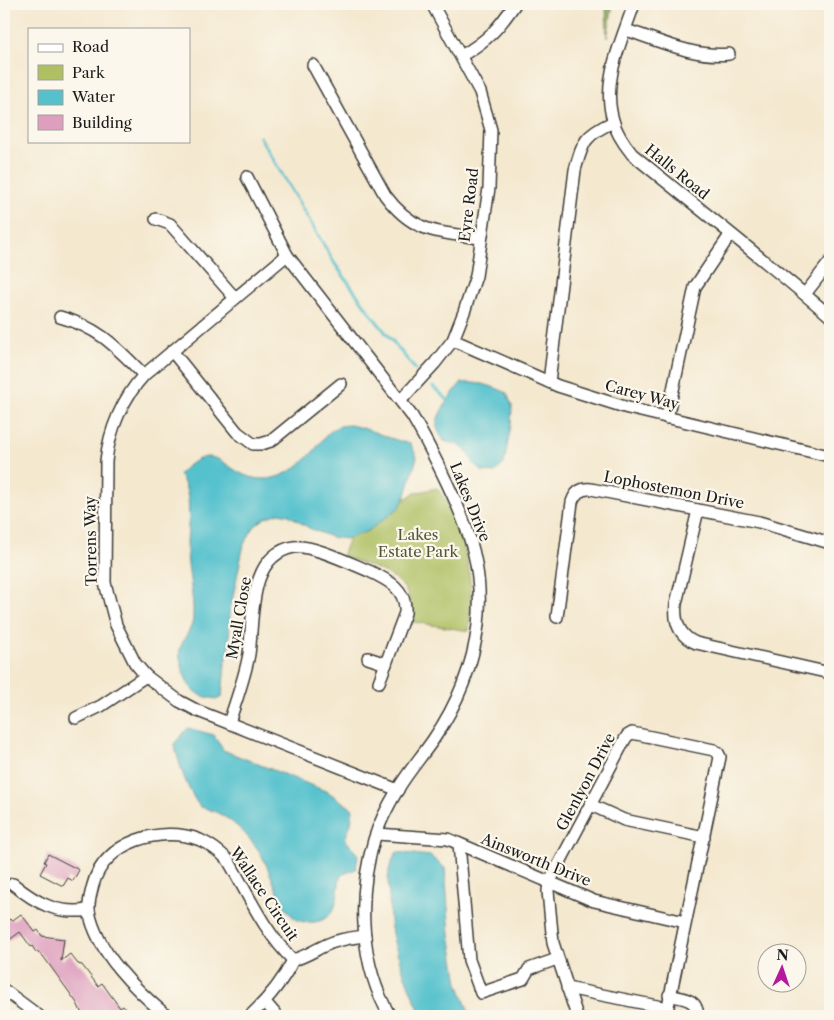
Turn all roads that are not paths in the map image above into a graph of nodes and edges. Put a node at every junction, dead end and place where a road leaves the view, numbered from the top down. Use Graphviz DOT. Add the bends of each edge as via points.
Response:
graph roads {
  1 [pos="432,4"];
  2 [pos="514,4"];
  3 [pos="634,4"];
  4 [pos="626,30"];
  5 [pos="729,54"];
  6 [pos="461,56"];
  7 [pos="314,65"];
  8 [pos="613,122"];
  9 [pos="247,177"];
  10 [pos="156,219"];
  11 [pos="730,235"];
  12 [pos="480,238"];
  13 [pos="287,255"];
  14 [pos="830,262"];
  15 [pos="805,294"];
  16 [pos="235,298"];
  17 [pos="830,316"];
  18 [pos="60,318"];
  19 [pos="453,340"];
  20 [pos="172,351"];
  21 [pos="144,375"];
  22 [pos="548,382"];
  23 [pos="341,384"];
  24 [pos="401,400"];
  25 [pos="668,418"];
  26 [pos="830,455"];
  27 [pos="698,510"];
  28 [pos="830,543"];
  29 [pos="557,617"];
  30 [pos="368,658"];
  31 [pos="386,664"];
  32 [pos="830,673"];
  33 [pos="146,676"];
  34 [pos="379,682"];
  35 [pos="76,718"];
  36 [pos="229,723"];
  37 [pos="398,790"];
  38 [pos="591,805"];
  39 [pos="377,834"];
  40 [pos="704,837"];
  41 [pos="459,844"];
  42 [pos="550,883"];
  43 [pos="13,884"];
  44 [pos="89,910"];
  45 [pos="685,922"];
  46 [pos="365,936"];
  47 [pos="557,959"];
  48 [pos="293,960"];
  49 [pos="567,988"];
  50 [pos="4,990"];
  51 [pos="669,995"];
  52 [pos="265,1002"];
  53 [pos="666,1012"];
  54 [pos="39,1016"];
  55 [pos="167,1016"];
  56 [pos="250,1016"];
  57 [pos="277,1016"];
  58 [pos="390,1016"];
  59 [pos="577,1016"];
  60 [pos="698,1016"];
  1 -- 6 [label="street, Eyre Road"];
  2 -- 6 [label="street" via="495,32"];
  3 -- 4 [label="street, Halls Road"];
  4 -- 5 [label="street" via="694,52 716,56"];
  4 -- 8 [label="street, Halls Road" via="610,80"];
  6 -- 12 [label="street, Eyre Road" via="480,92 491,130 489,188"];
  7 -- 12 [label="street" via="386,195 400,212 425,229"];
  8 -- 11 [label="street, Halls Road" via="632,154"];
  8 -- 22 [label="street" via="595,130 581,146 575,170"];
  9 -- 13 [label="street, Lakes Drive"];
  10 -- 16 [label="street" via="170,224"];
  11 -- 15 [label="street, Halls Road"];
  11 -- 25 [label="street" via="696,287"];
  12 -- 19 [label="street, Eyre Road" via="476,276"];
  13 -- 16 [label="street, Torrens Way"];
  13 -- 24 [label="street, Lakes Drive"];
  14 -- 15 [label="street"];
  15 -- 17 [label="street, Halls Road"];
  16 -- 20 [label="street, Torrens Way"];
  18 -- 21 [label="street" via="92,328"];
  19 -- 22 [label="street, Carey Way"];
  19 -- 24 [label="street, Eyre Road"];
  20 -- 21 [label="street, Torrens Way"];
  20 -- 23 [label="street" via="237,432 253,444 271,441"];
  21 -- 33 [label="street, Torrens Way" via="122,406 107,445 105,583 116,625 134,663"];
  22 -- 25 [label="street, Carey Way"];
  24 -- 37 [label="street, Lakes Drive" via="429,444 465,522 474,548 479,602 471,664 458,696 434,739"];
  25 -- 26 [label="street, Carey Way"];
  27 -- 28 [label="street, Lophostemon Drive" via="759,522"];
  27 -- 29 [label="street, Lophostemon Drive" via="591,489 576,493 572,502"];
  27 -- 32 [label="street" via="676,604 675,618 681,633 696,644"];
  30 -- 31 [label="street"];
  31 -- 34 [label="street, Myall Close"];
  31 -- 36 [label="street, Myall Close" via="406,605 402,592 383,578 316,550 293,547 280,552 264,568 258,581 249,653"];
  33 -- 35 [label="street" via="106,704"];
  33 -- 36 [label="street, Torrens Way" via="179,701"];
  36 -- 37 [label="street, Torrens Way"];
  37 -- 39 [label="street, Lakes Drive"];
  38 -- 40 [label="street" via="624,820"];
  38 -- 40 [label="street, Glenlyon Drive" via="624,741 632,733 714,750 720,762"];
  38 -- 42 [label="street, Glenlyon Drive"];
  39 -- 41 [label="street, Ainsworth Drive" via="448,839"];
  39 -- 46 [label="street, Lakes Drive" via="366,882"];
  40 -- 45 [label="street, Glenlyon Drive"];
  41 -- 42 [label="street, Ainsworth Drive"];
  41 -- 47 [label="street" via="469,960 480,993 523,979 529,969"];
  42 -- 45 [label="street, Ainsworth Drive" via="594,900"];
  42 -- 47 [label="street, Glenlyon Drive" via="548,891"];
  43 -- 44 [label="street" via="43,904 69,911"];
  44 -- 48 [label="street, Wallace Circuit" via="94,880 113,854 145,838 166,835 190,837 211,846 228,860 266,927"];
  44 -- 55 [label="street" via="115,963"];
  45 -- 51 [label="street, Glenlyon Drive"];
  46 -- 48 [label="street, Wallace Circuit" via="340,940"];
  46 -- 58 [label="street, Lakes Drive" via="375,981"];
  47 -- 49 [label="street, Glenlyon Drive"];
  48 -- 52 [label="street, Wallace Circuit"];
  49 -- 53 [label="street"];
  49 -- 59 [label="street, Glenlyon Drive"];
  50 -- 54 [label="street"];
  51 -- 53 [label="street, Glenlyon Drive"];
  51 -- 60 [label="street" via="692,1001"];
  52 -- 56 [label="street, Wallace Circuit"];
  52 -- 57 [label="street"];
}
